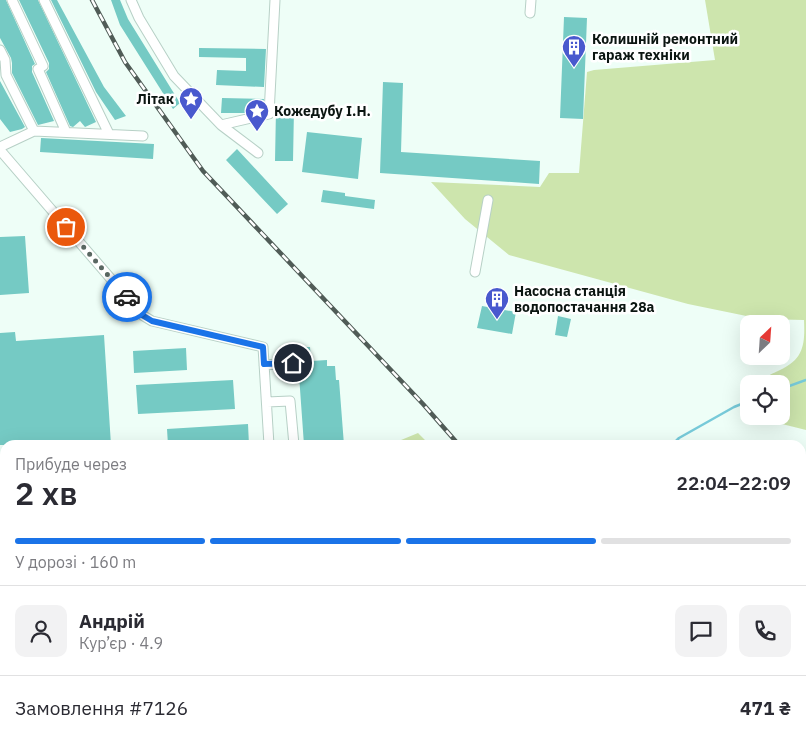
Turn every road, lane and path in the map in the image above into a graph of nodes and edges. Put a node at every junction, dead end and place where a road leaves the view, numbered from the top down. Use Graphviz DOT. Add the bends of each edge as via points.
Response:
graph roads {
  1 [pos="12,0"];
  2 [pos="44,0"];
  3 [pos="131,0"];
  4 [pos="275,0"];
  5 [pos="531,0"];
  6 [pos="530,13"];
  7 [pos="0,50"];
  8 [pos="221,126"];
  9 [pos="34,130"];
  10 [pos="66,132"];
  11 [pos="109,134"];
  12 [pos="143,136"];
  13 [pos="0,149"];
  14 [pos="258,153"];
  15 [pos="488,200"];
  16 [pos="476,272"];
  17 [pos="293,363"];
  18 [pos="264,364"];
  19 [pos="267,402"];
  20 [pos="269,440"];
  21 [pos="294,440"];
  1 -- 10 [label="street" via="43,66 38,70"];
  2 -- 11 [label="street"];
  3 -- 8 [label="street" via="174,76"];
  4 -- 8 [label="street" via="269,114"];
  5 -- 6 [label="street"];
  7 -- 9 [label="street" via="5,60 6,75"];
  8 -- 14 [label="street"];
  9 -- 10 [label="street"];
  9 -- 13 [label="street"];
  10 -- 11 [label="street"];
  11 -- 12 [label="street"];
  13 -- 18 [label="street" via="142,315 152,321 263,347"];
  15 -- 16 [label="street"];
  17 -- 18 [label="street"];
  18 -- 19 [label="street"];
  19 -- 20 [label="street"];
  19 -- 21 [label="street" via="290,401"];
}
